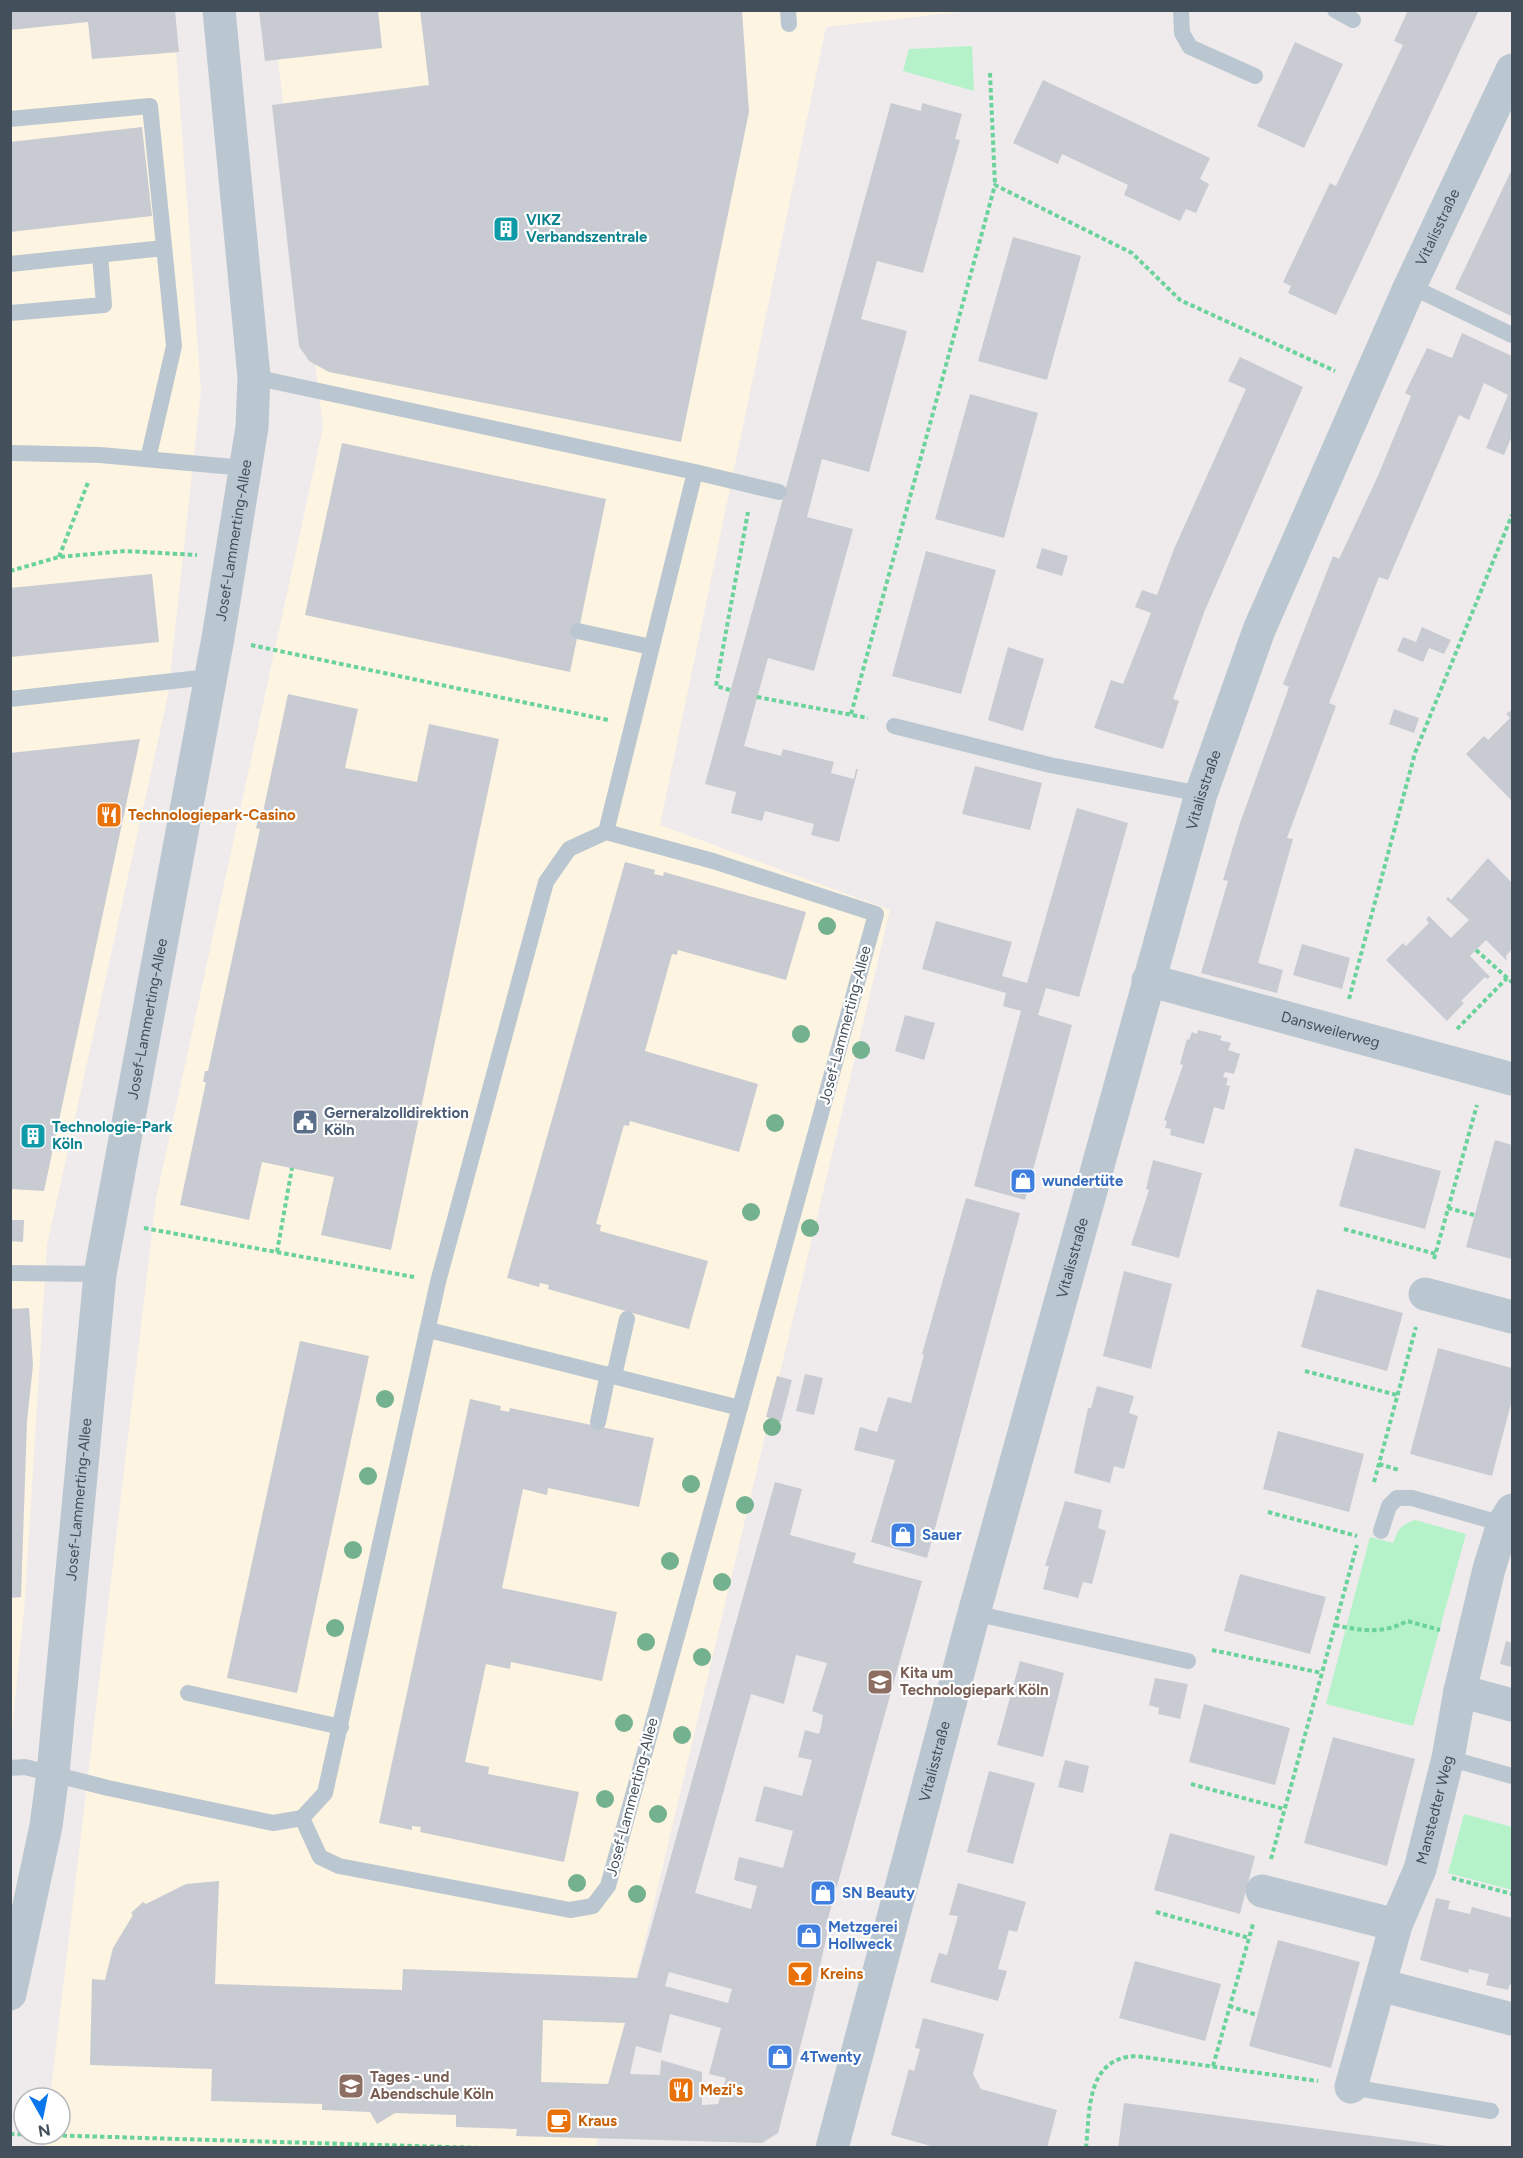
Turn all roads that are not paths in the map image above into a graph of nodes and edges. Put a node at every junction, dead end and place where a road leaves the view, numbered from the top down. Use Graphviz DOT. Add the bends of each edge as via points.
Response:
graph roads {
  1 [pos="219,10"];
  2 [pos="1180,10"];
  3 [pos="1335,10"];
  4 [pos="1353,20"];
  5 [pos="1512,70"];
  6 [pos="1255,76"];
  7 [pos="10,119"];
  8 [pos="164,248"];
  9 [pos="100,255"];
  10 [pos="10,264"];
  11 [pos="1410,286"];
  12 [pos="10,313"];
  13 [pos="1512,335"];
  14 [pos="254,377"];
  15 [pos="10,453"];
  16 [pos="148,459"];
  17 [pos="245,468"];
  18 [pos="696,472"];
  19 [pos="779,492"];
  20 [pos="578,631"];
  21 [pos="651,647"];
  22 [pos="209,677"];
  23 [pos="10,699"];
  24 [pos="894,726"];
  25 [pos="1202,794"];
  26 [pos="606,832"];
  27 [pos="1149,980"];
  28 [pos="1499,1076"];
  29 [pos="10,1273"];
  30 [pos="100,1274"];
  31 [pos="1425,1294"];
  32 [pos="1512,1317"];
  33 [pos="627,1318"];
  34 [pos="429,1330"];
  35 [pos="611,1375"];
  36 [pos="740,1408"];
  37 [pos="598,1422"];
  38 [pos="1508,1517"];
  39 [pos="1381,1531"];
  40 [pos="974,1613"];
  41 [pos="1188,1661"];
  42 [pos="1460,1691"];
  43 [pos="188,1693"];
  44 [pos="1512,1705"];
  45 [pos="341,1728"];
  46 [pos="1449,1758"];
  47 [pos="10,1768"];
  48 [pos="53,1773"];
  49 [pos="1512,1776"];
  50 [pos="302,1818"];
  51 [pos="1262,1891"];
  52 [pos="1396,1925"];
  53 [pos="1380,1985"];
  54 [pos="10,1994"];
  55 [pos="1512,2019"];
  56 [pos="1351,2087"];
  57 [pos="1491,2111"];
  58 [pos="832,2148"];
  1 -- 14 [label="street, Josef-Lammerting-Allee"];
  2 -- 6 [label="lane" via="1182,33 1190,47"];
  3 -- 4 [label="lane"];
  5 -- 11 [label="street, Vitalisstraße"];
  7 -- 8 [label="lane" via="150,106"];
  8 -- 9 [label="lane"];
  8 -- 16 [label="lane" via="174,346"];
  9 -- 10 [label="lane"];
  9 -- 12 [label="lane" via="104,305"];
  11 -- 13 [label="lane"];
  11 -- 25 [label="street, Vitalisstraße" via="1260,630"];
  14 -- 17 [label="street, Josef-Lammerting-Allee"];
  14 -- 18 [label="lane"];
  15 -- 16 [label="lane"];
  16 -- 17 [label="lane"];
  17 -- 22 [label="street, Josef-Lammerting-Allee"];
  18 -- 19 [label="lane"];
  18 -- 21 [label="lane"];
  20 -- 21 [label="lane"];
  21 -- 26 [label="lane"];
  22 -- 23 [label="lane"];
  22 -- 30 [label="street, Josef-Lammerting-Allee"];
  24 -- 25 [label="lane" via="1050,765"];
  25 -- 27 [label="street, Vitalisstraße"];
  26 -- 34 [label="lane" via="569,849 546,882 438,1282"];
  26 -- 36 [label="lane, Josef-Lammerting-Allee" via="713,861 876,914"];
  27 -- 28 [label="street, Dansweilerweg"];
  27 -- 40 [label="street, Vitalisstraße"];
  29 -- 30 [label="lane"];
  30 -- 48 [label="street, Josef-Lammerting-Allee"];
  31 -- 32 [label="street"];
  33 -- 35 [label="lane"];
  34 -- 35 [label="lane"];
  34 -- 45 [label="lane"];
  35 -- 36 [label="lane"];
  35 -- 37 [label="lane"];
  36 -- 50 [label="lane, Josef-Lammerting-Allee" via="608,1886 593,1906 570,1910 339,1866 320,1857"];
  38 -- 39 [label="lane" via="1397,1498 1389,1506"];
  38 -- 42 [label="street, Manstedter Weg" via="1489,1569"];
  40 -- 41 [label="lane"];
  40 -- 58 [label="street, Vitalisstraße"];
  42 -- 44 [label="street"];
  42 -- 46 [label="street, Manstedter Weg"];
  43 -- 45 [label="lane"];
  45 -- 50 [label="lane" via="325,1793"];
  46 -- 49 [label="lane"];
  46 -- 52 [label="street, Manstedter Weg" via="1420,1869"];
  47 -- 48 [label="lane"];
  48 -- 50 [label="lane" via="273,1823"];
  48 -- 54 [label="street, Josef-Lammerting-Allee" via="46,1827"];
  51 -- 52 [label="street"];
  52 -- 53 [label="street, Manstedter Weg"];
  53 -- 55 [label="street"];
  53 -- 56 [label="street, Manstedter Weg"];
  56 -- 57 [label="lane"];
}
